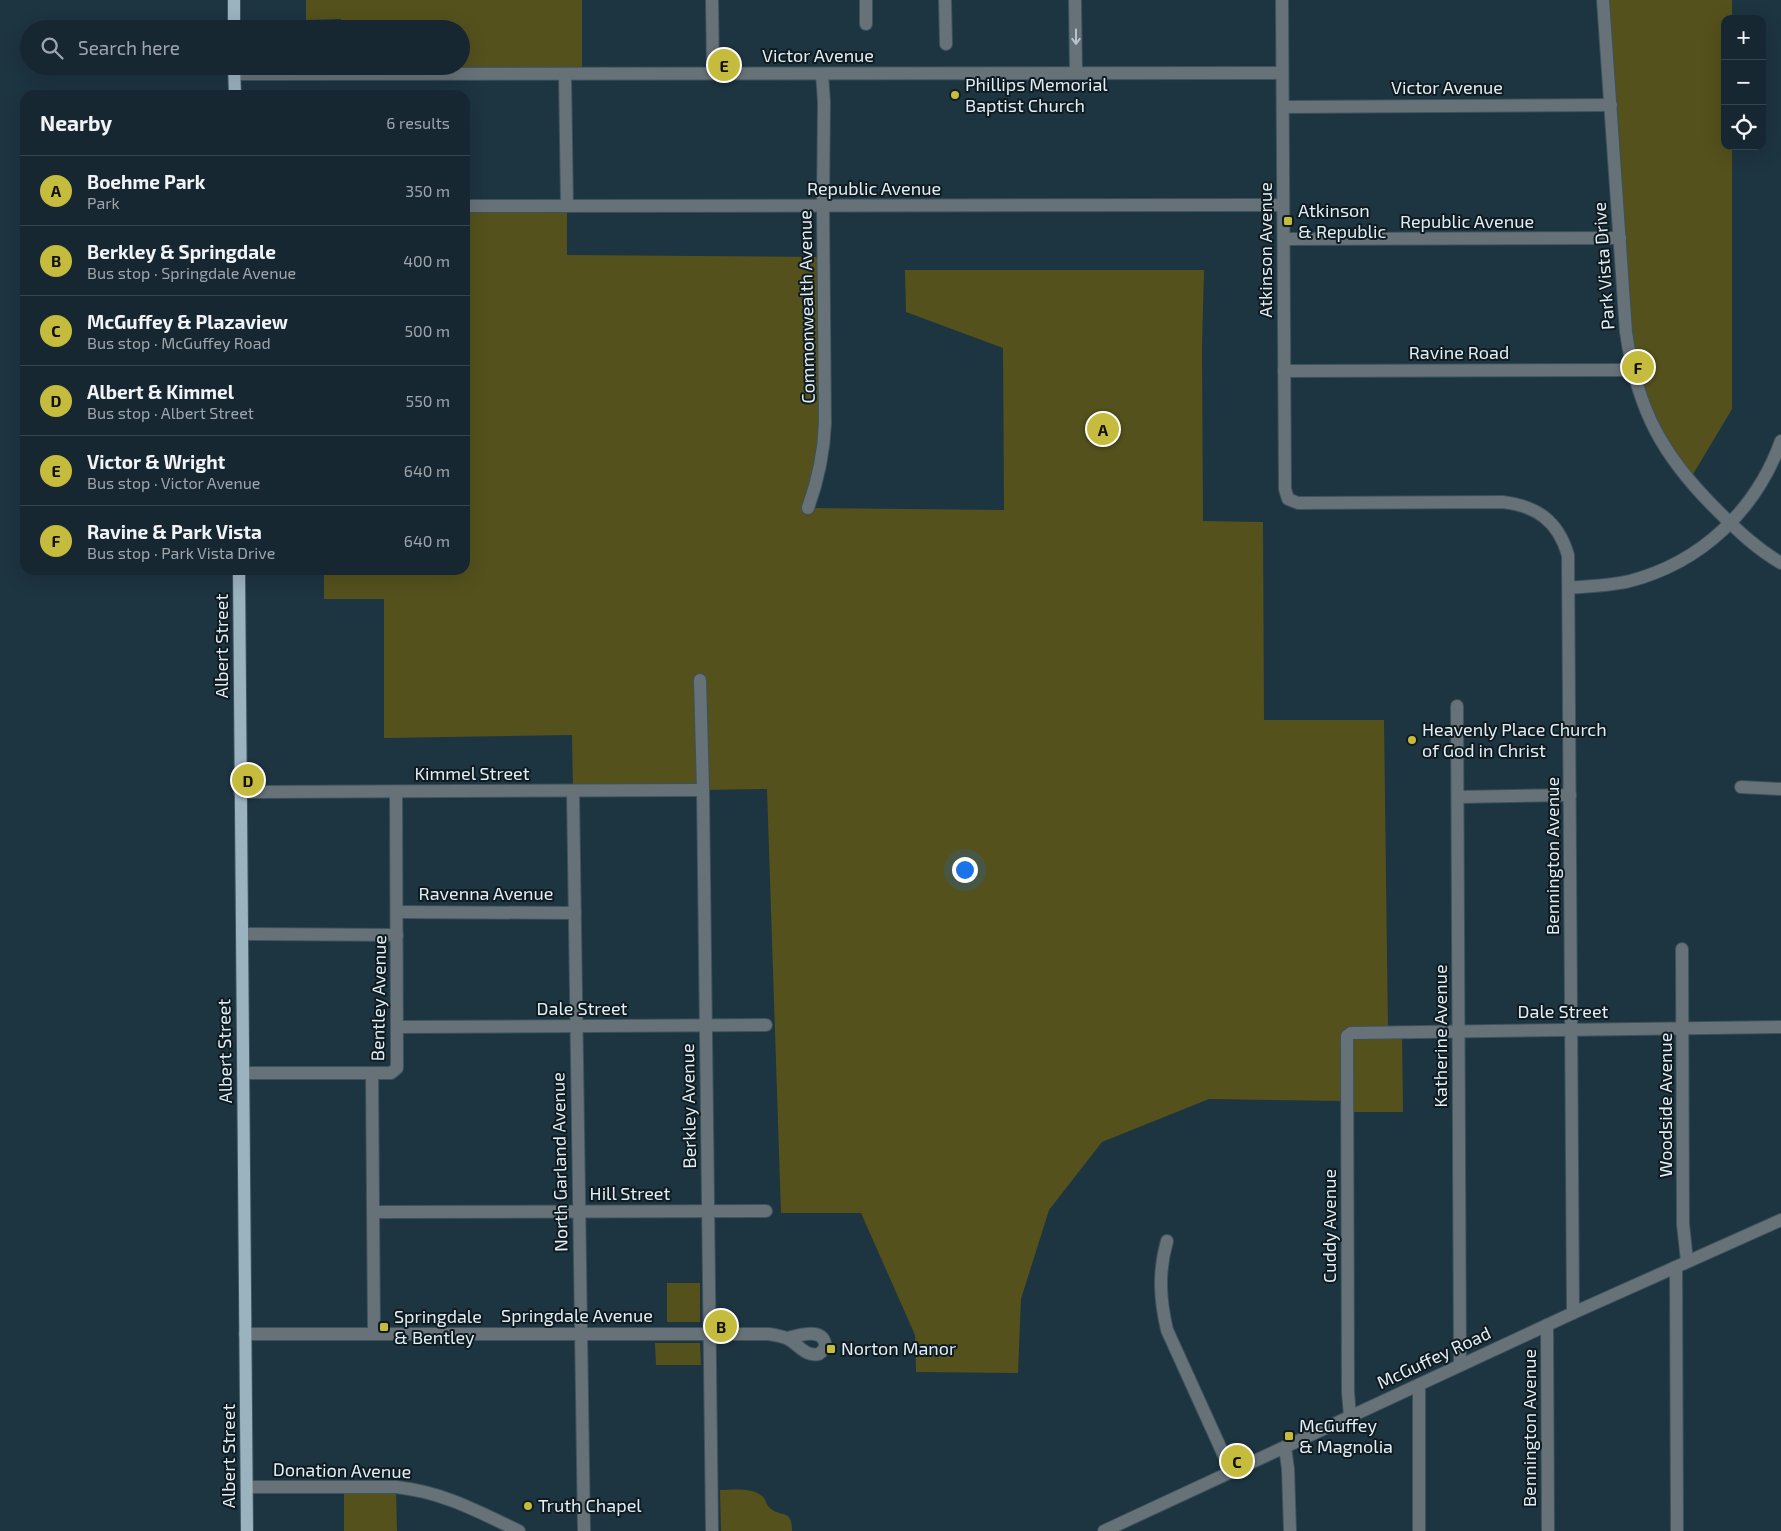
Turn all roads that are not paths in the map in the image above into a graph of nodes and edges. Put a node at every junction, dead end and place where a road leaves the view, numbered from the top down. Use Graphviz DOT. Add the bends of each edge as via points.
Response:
graph roads {
  1 [pos="234,0"];
  2 [pos="712,0"];
  3 [pos="866,0"];
  4 [pos="945,0"];
  5 [pos="1075,0"];
  6 [pos="1282,0"];
  7 [pos="1603,0"];
  8 [pos="234,20"];
  9 [pos="866,24"];
  10 [pos="946,44"];
  11 [pos="470,73"];
  12 [pos="713,73"];
  13 [pos="1076,73"];
  14 [pos="1282,73"];
  15 [pos="565,74"];
  16 [pos="822,74"];
  17 [pos="234,75"];
  18 [pos="235,90"];
  19 [pos="1611,105"];
  20 [pos="1283,107"];
  21 [pos="1283,205"];
  22 [pos="470,206"];
  23 [pos="567,206"];
  24 [pos="823,206"];
  25 [pos="1620,238"];
  26 [pos="1284,239"];
  27 [pos="1633,370"];
  28 [pos="1284,371"];
  29 [pos="1781,441"];
  30 [pos="1288,499"];
  31 [pos="808,508"];
  32 [pos="1730,523"];
  33 [pos="1781,563"];
  34 [pos="239,575"];
  35 [pos="1569,588"];
  36 [pos="700,680"];
  37 [pos="1457,706"];
  38 [pos="1741,787"];
  39 [pos="1781,789"];
  40 [pos="703,790"];
  41 [pos="240,792"];
  42 [pos="396,792"];
  43 [pos="573,792"];
  44 [pos="1570,795"];
  45 [pos="1458,796"];
  46 [pos="397,912"];
  47 [pos="575,912"];
  48 [pos="242,934"];
  49 [pos="398,935"];
  50 [pos="1682,949"];
  51 [pos="706,1025"];
  52 [pos="766,1025"];
  53 [pos="398,1027"];
  54 [pos="576,1027"];
  55 [pos="1781,1027"];
  56 [pos="1683,1028"];
  57 [pos="1571,1030"];
  58 [pos="1459,1031"];
  59 [pos="1347,1036"];
  60 [pos="372,1073"];
  61 [pos="243,1074"];
  62 [pos="766,1210"];
  63 [pos="374,1212"];
  64 [pos="579,1212"];
  65 [pos="708,1212"];
  66 [pos="1781,1220"];
  67 [pos="1166,1241"];
  68 [pos="1682,1264"];
  69 [pos="1573,1313"];
  70 [pos="1547,1325"];
  71 [pos="374,1333"];
  72 [pos="245,1334"];
  73 [pos="580,1334"];
  74 [pos="710,1334"];
  75 [pos="787,1338"];
  76 [pos="1460,1365"];
  77 [pos="1419,1385"];
  78 [pos="1350,1416"];
  79 [pos="1285,1446"];
  80 [pos="1231,1472"];
  81 [pos="247,1487"];
  82 [pos="247,1531"];
  83 [pos="519,1531"];
  84 [pos="584,1531"];
  85 [pos="712,1531"];
  86 [pos="1104,1531"];
  87 [pos="1290,1531"];
  88 [pos="1420,1531"];
  89 [pos="1548,1531"];
  90 [pos="1677,1531"];
  1 -- 8 [label="main road"];
  2 -- 12 [label="street"];
  3 -- 9 [label="street"];
  4 -- 10 [label="street"];
  5 -- 13 [label="street, one-way"];
  6 -- 14 [label="street, Atkinson Avenue"];
  7 -- 19 [label="street, Park Vista Drive"];
  11 -- 15 [label="street, Victor Avenue"];
  12 -- 15 [label="street, Victor Avenue"];
  12 -- 16 [label="street, Victor Avenue"];
  13 -- 14 [label="street, Victor Avenue"];
  13 -- 16 [label="street, Victor Avenue"];
  14 -- 20 [label="street, Atkinson Avenue"];
  15 -- 23 [label="street"];
  16 -- 24 [label="street, Commonwealth Avenue"];
  17 -- 18 [label="main road"];
  19 -- 20 [label="street, Victor Avenue"];
  19 -- 25 [label="street, Park Vista Drive"];
  20 -- 21 [label="street, Atkinson Avenue"];
  21 -- 24 [label="street, Republic Avenue"];
  21 -- 26 [label="street, Atkinson Avenue"];
  22 -- 23 [label="street, Republic Avenue"];
  23 -- 24 [label="street, Republic Avenue"];
  24 -- 31 [label="street, Commonwealth Avenue" via="824,448"];
  25 -- 26 [label="street, Republic Avenue"];
  25 -- 27 [label="street, Park Vista Drive" via="1626,332"];
  26 -- 28 [label="street, Atkinson Avenue"];
  27 -- 28 [label="street, Ravine Road"];
  27 -- 32 [label="street, Park Vista Drive" via="1645,410 1664,448 1689,481"];
  28 -- 30 [label="street, Atkinson Avenue" via="1285,489"];
  29 -- 32 [label="street" via="1758,489"];
  30 -- 35 [label="street, Bennington Avenue" via="1298,503 1503,502 1528,507 1545,517 1562,539 1568,555"];
  32 -- 33 [label="street, Park Vista Drive" via="1755,546"];
  32 -- 35 [label="street" via="1704,546 1659,571 1630,581"];
  34 -- 41 [label="main road, Albert Street"];
  35 -- 44 [label="street, Bennington Avenue"];
  36 -- 40 [label="street, Berkley Avenue"];
  37 -- 45 [label="street, Katherine Avenue"];
  38 -- 39 [label="street"];
  40 -- 43 [label="street, Kimmel Street"];
  40 -- 51 [label="street, Berkley Avenue"];
  41 -- 42 [label="street, Kimmel Street"];
  41 -- 48 [label="main road, Albert Street"];
  42 -- 43 [label="street, Kimmel Street"];
  42 -- 46 [label="street, Bentley Avenue"];
  43 -- 47 [label="street, North Garland Avenue"];
  44 -- 45 [label="street"];
  44 -- 57 [label="street, Bennington Avenue"];
  45 -- 58 [label="street, Katherine Avenue"];
  46 -- 47 [label="street, Ravenna Avenue"];
  46 -- 49 [label="street, Bentley Avenue"];
  47 -- 54 [label="street, North Garland Avenue"];
  48 -- 49 [label="street"];
  48 -- 61 [label="main road, Albert Street"];
  49 -- 53 [label="street, Bentley Avenue"];
  50 -- 56 [label="street, Woodside Avenue"];
  51 -- 52 [label="street, Dale Street"];
  51 -- 54 [label="street, Dale Street"];
  51 -- 65 [label="street, Berkley Avenue"];
  53 -- 54 [label="street, Dale Street"];
  53 -- 60 [label="street, Bentley Avenue" via="397,1068 391,1073"];
  54 -- 64 [label="street, North Garland Avenue"];
  55 -- 56 [label="street, Dale Street"];
  56 -- 57 [label="street, Dale Street"];
  56 -- 68 [label="street, Woodside Avenue"];
  57 -- 58 [label="street, Dale Street"];
  57 -- 69 [label="street, Bennington Avenue"];
  58 -- 59 [label="street, Dale Street" via="1351,1033"];
  58 -- 76 [label="street, Katherine Avenue"];
  59 -- 78 [label="street, Cuddy Avenue"];
  60 -- 61 [label="street"];
  60 -- 63 [label="street, Bentley Avenue"];
  61 -- 72 [label="main road, Albert Street"];
  62 -- 65 [label="street, Hill Street"];
  63 -- 64 [label="street, Hill Street"];
  63 -- 71 [label="street, Bentley Avenue"];
  64 -- 65 [label="street, Hill Street"];
  64 -- 73 [label="street, North Garland Avenue"];
  65 -- 74 [label="street, Berkley Avenue"];
  66 -- 68 [label="street, McGuffey Road"];
  67 -- 80 [label="street" via="1160,1289 1167,1330"];
  68 -- 69 [label="street, McGuffey Road"];
  68 -- 90 [label="street, Woodside Avenue"];
  69 -- 70 [label="street, McGuffey Road"];
  70 -- 76 [label="street, McGuffey Road"];
  70 -- 89 [label="street, Bennington Avenue"];
  71 -- 72 [label="street, Springdale Avenue"];
  71 -- 73 [label="street, Springdale Avenue"];
  72 -- 81 [label="main road, Albert Street"];
  73 -- 74 [label="street, Springdale Avenue"];
  73 -- 84 [label="street, North Garland Avenue"];
  74 -- 75 [label="street, Springdale Avenue" via="769,1334"];
  74 -- 85 [label="street, Berkley Avenue"];
  76 -- 77 [label="street, McGuffey Road"];
  77 -- 78 [label="street, McGuffey Road"];
  77 -- 88 [label="street"];
  78 -- 79 [label="street, McGuffey Road"];
  79 -- 80 [label="street, McGuffey Road"];
  79 -- 87 [label="street"];
  80 -- 86 [label="street, McGuffey Road"];
  81 -- 82 [label="main road, Albert Street"];
  81 -- 83 [label="street, Donation Avenue" via="417,1489 452,1500"];
}
